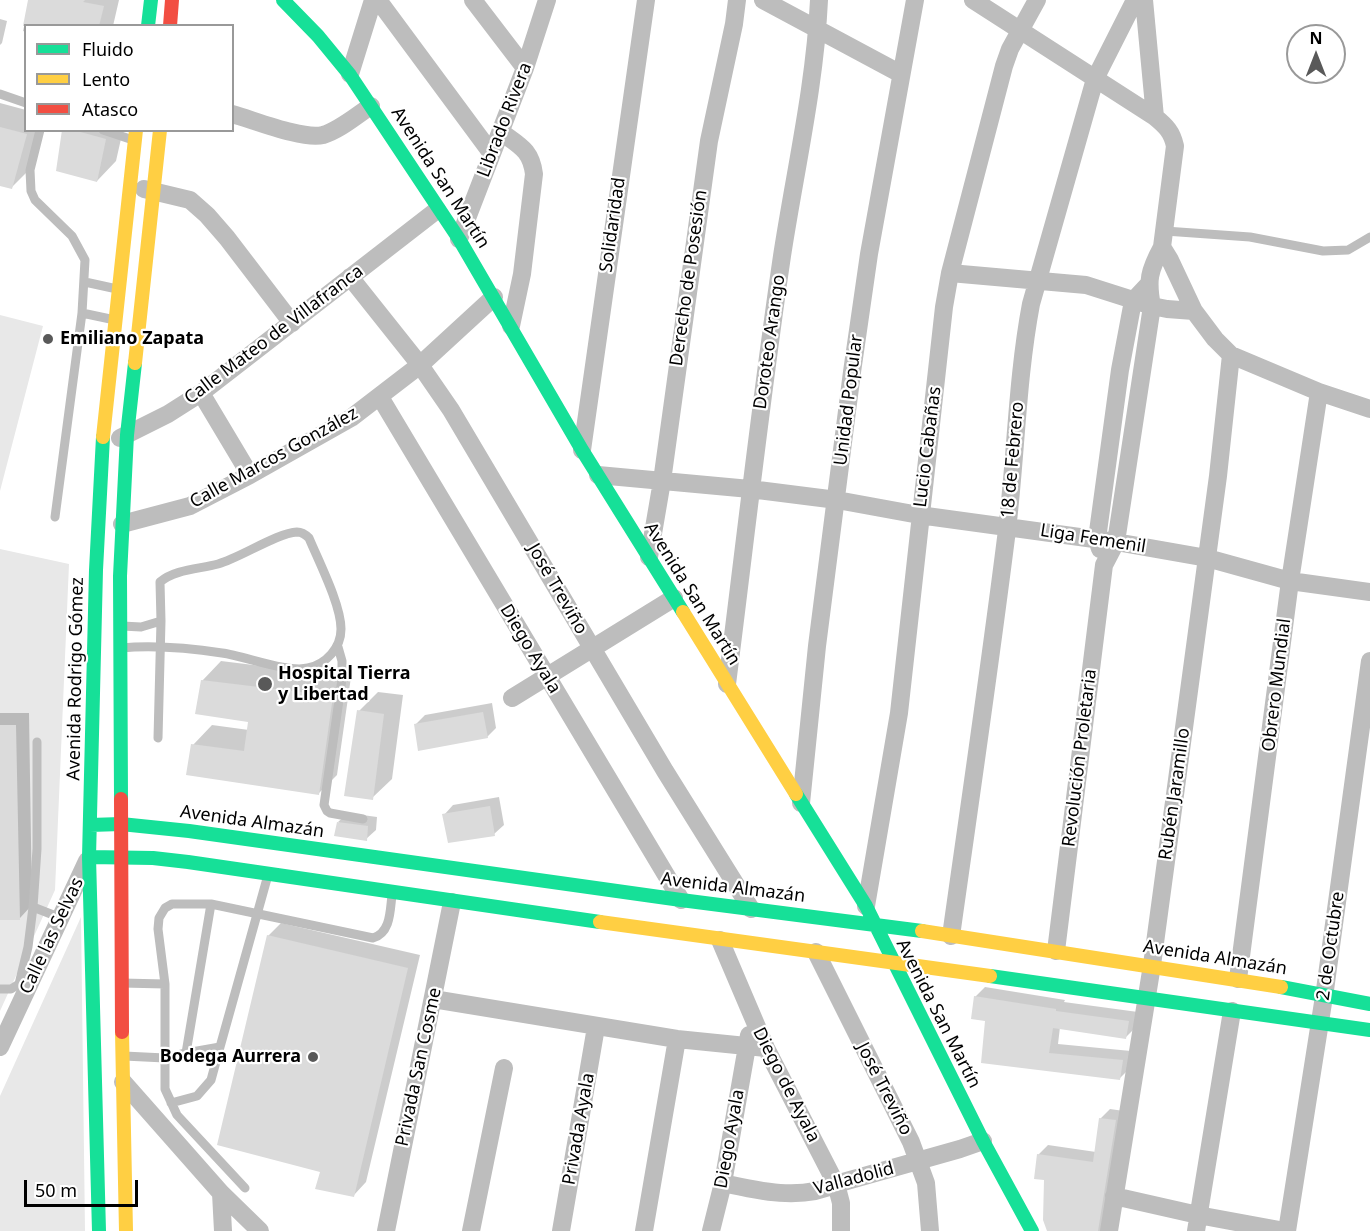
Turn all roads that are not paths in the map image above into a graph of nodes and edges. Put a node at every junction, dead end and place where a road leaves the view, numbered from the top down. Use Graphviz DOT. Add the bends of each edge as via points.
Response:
graph roads {
  1 [pos="151,0"];
  2 [pos="172,0"];
  3 [pos="283,0"];
  4 [pos="373,0"];
  5 [pos="378,0"];
  6 [pos="473,0"];
  7 [pos="547,0"];
  8 [pos="646,0"];
  9 [pos="737,0"];
  10 [pos="763,0"];
  11 [pos="819,0"];
  12 [pos="915,0"];
  13 [pos="973,0"];
  14 [pos="1037,0"];
  15 [pos="1135,0"];
  16 [pos="1144,0"];
  17 [pos="148,24"];
  18 [pos="170,24"];
  19 [pos="818,29"];
  20 [pos="1020,30"];
  21 [pos="525,68"];
  22 [pos="350,74"];
  23 [pos="902,74"];
  24 [pos="1095,79"];
  25 [pos="0,94"];
  26 [pos="24,102"];
  27 [pos="371,105"];
  28 [pos="234,115"];
  29 [pos="1155,117"];
  30 [pos="40,132"];
  31 [pos="116,132"];
  32 [pos="160,132"];
  33 [pos="501,132"];
  34 [pos="135,135"];
  35 [pos="492,154"];
  36 [pos="131,187"];
  37 [pos="154,190"];
  38 [pos="437,210"];
  39 [pos="1370,237"];
  40 [pos="459,239"];
  41 [pos="1163,239"];
  42 [pos="950,273"];
  43 [pos="350,277"];
  44 [pos="1036,281"];
  45 [pos="85,282"];
  46 [pos="1148,285"];
  47 [pos="120,290"];
  48 [pos="494,297"];
  49 [pos="1133,301"];
  50 [pos="1152,306"];
  51 [pos="1194,311"];
  52 [pos="82,313"];
  53 [pos="117,320"];
  54 [pos="292,324"];
  55 [pos="510,326"];
  56 [pos="1231,355"];
  57 [pos="420,365"];
  58 [pos="1319,392"];
  59 [pos="201,393"];
  60 [pos="380,397"];
  61 [pos="1370,410"];
  62 [pos="127,435"];
  63 [pos="102,446"];
  64 [pos="582,450"];
  65 [pos="250,476"];
  66 [pos="598,476"];
  67 [pos="662,481"];
  68 [pos="750,489"];
  69 [pos="837,500"];
  70 [pos="919,515"];
  71 [pos="55,518"];
  72 [pos="122,524"];
  73 [pos="1008,527"];
  74 [pos="1097,539"];
  75 [pos="1116,542"];
  76 [pos="649,557"];
  77 [pos="1207,558"];
  78 [pos="1104,565"];
  79 [pos="1290,581"];
  80 [pos="1370,592"];
  81 [pos="674,598"];
  82 [pos="161,621"];
  83 [pos="121,626"];
  84 [pos="161,647"];
  85 [pos="338,647"];
  86 [pos="120,648"];
  87 [pos="592,649"];
  88 [pos="1370,661"];
  89 [pos="546,677"];
  90 [pos="727,684"];
  91 [pos="512,698"];
  92 [pos="158,738"];
  93 [pos="37,742"];
  94 [pos="801,803"];
  95 [pos="363,819"];
  96 [pos="121,824"];
  97 [pos="90,825"];
  98 [pos="89,857"];
  99 [pos="121,857"];
  100 [pos="268,874"];
  101 [pos="393,892"];
  102 [pos="681,900"];
  103 [pos="452,902"];
  104 [pos="211,904"];
  105 [pos="33,907"];
  106 [pos="752,909"];
  107 [pos="256,912"];
  108 [pos="869,915"];
  109 [pos="61,918"];
  110 [pos="951,936"];
  111 [pos="720,940"];
  112 [pos="1056,951"];
  113 [pos="816,952"];
  114 [pos="892,963"];
  115 [pos="1152,965"];
  116 [pos="1238,979"];
  117 [pos="122,982"];
  118 [pos="165,984"];
  119 [pos="0,989"];
  120 [pos="21,989"];
  121 [pos="1325,992"];
  122 [pos="1370,994"];
  123 [pos="433,999"];
  124 [pos="1147,999"];
  125 [pos="1370,1004"];
  126 [pos="1232,1011"];
  127 [pos="753,1019"];
  128 [pos="1320,1024"];
  129 [pos="596,1027"];
  130 [pos="1370,1030"];
  131 [pos="676,1039"];
  132 [pos="0,1047"];
  133 [pos="220,1047"];
  134 [pos="746,1047"];
  135 [pos="766,1048"];
  136 [pos="186,1053"];
  137 [pos="122,1056"];
  138 [pos="165,1058"];
  139 [pos="504,1068"];
  140 [pos="123,1082"];
  141 [pos="171,1103"];
  142 [pos="983,1141"];
  143 [pos="918,1161"];
  144 [pos="723,1183"];
  145 [pos="836,1184"];
  146 [pos="245,1188"];
  147 [pos="221,1193"];
  148 [pos="1114,1197"];
  149 [pos="1197,1223"];
  150 [pos="99,1231"];
  151 [pos="126,1231"];
  152 [pos="223,1231"];
  153 [pos="260,1231"];
  154 [pos="386,1231"];
  155 [pos="471,1231"];
  156 [pos="561,1231"];
  157 [pos="644,1231"];
  158 [pos="711,1231"];
  159 [pos="841,1231"];
  160 [pos="930,1231"];
  161 [pos="1032,1231"];
  162 [pos="1108,1231"];
  163 [pos="1286,1231"];
  1 -- 17 [label="main road"];
  2 -- 18 [label="main road"];
  3 -- 22 [label="main road, Avenida San Martín"];
  4 -- 22 [label="street"];
  5 -- 35 [label="street"];
  6 -- 21 [label="street"];
  7 -- 21 [label="street, Librado Rivera"];
  8 -- 64 [label="street, Solidaridad"];
  9 -- 67 [label="street, Derecho de Posesión" via="709,141"];
  10 -- 19 [label="street"];
  11 -- 19 [label="street, Doroteo Arango"];
  12 -- 23 [label="street, Unidad Popular"];
  13 -- 20 [label="street"];
  14 -- 20 [label="street, Lucio Cabañas"];
  15 -- 24 [label="street, 18 de Febrero"];
  16 -- 29 [label="street"];
  19 -- 23 [label="street"];
  19 -- 68 [label="street, Doroteo Arango"];
  20 -- 24 [label="street"];
  20 -- 42 [label="street, Lucio Cabañas" via="1004,66"];
  21 -- 33 [label="street, Librado Rivera"];
  22 -- 27 [label="main road, Avenida San Martín"];
  23 -- 69 [label="street, Unidad Popular" via="869,254"];
  24 -- 29 [label="street"];
  24 -- 44 [label="street, 18 de Febrero"];
  25 -- 26 [label="lane"];
  27 -- 28 [label="street" via="331,131 314,136"];
  27 -- 38 [label="main road, Avenida San Martín"];
  29 -- 41 [label="street, Revolución Proletaria" via="1168,127 1175,146"];
  30 -- 45 [label="lane" via="30,170 31,192 80,248 85,260"];
  31 -- 34 [label="lane"];
  32 -- 37 [label="main road"];
  33 -- 35 [label="street, Librado Rivera"];
  33 -- 55 [label="street" via="525,148 534,174 522,274"];
  34 -- 36 [label="main road, Avenida Rodrigo Gómez"];
  35 -- 40 [label="street, Librado Rivera"];
  36 -- 37 [label="street"];
  36 -- 47 [label="main road, Avenida Rodrigo Gómez"];
  37 -- 54 [label="street" via="190,200 207,215"];
  37 -- 62 [label="main road"];
  38 -- 40 [label="main road, Avenida San Martín"];
  38 -- 43 [label="street, Calle Mateo de Villafranca"];
  39 -- 41 [label="lane" via="1348,250 1323,251 1250,237"];
  40 -- 48 [label="main road, Avenida San Martín"];
  41 -- 46 [label="street, Revolución Proletaria"];
  41 -- 51 [label="street"];
  42 -- 44 [label="street"];
  42 -- 70 [label="street, Lucio Cabañas"];
  43 -- 54 [label="street, Calle Mateo de Villafranca"];
  43 -- 57 [label="street, José Treviño"];
  44 -- 49 [label="street" via="1086,285"];
  44 -- 73 [label="street, 18 de Febrero" via="1025,337"];
  45 -- 47 [label="lane"];
  45 -- 52 [label="lane"];
  46 -- 49 [label="street, Revolución Proletaria"];
  46 -- 50 [label="street, Revolución Proletaria"];
  47 -- 53 [label="main road, Avenida Rodrigo Gómez"];
  48 -- 55 [label="main road, Avenida San Martín"];
  48 -- 57 [label="street, Calle Marcos González"];
  49 -- 50 [label="street"];
  49 -- 74 [label="street, Revolución Proletaria"];
  50 -- 51 [label="street"];
  50 -- 75 [label="street, Revolución Proletaria"];
  51 -- 56 [label="street"];
  52 -- 53 [label="lane"];
  52 -- 71 [label="lane"];
  53 -- 63 [label="main road, Avenida Rodrigo Gómez"];
  54 -- 59 [label="street, Calle Mateo de Villafranca"];
  55 -- 64 [label="main road, Avenida San Martín"];
  56 -- 58 [label="street"];
  56 -- 77 [label="street, Rubén Jaramillo"];
  57 -- 60 [label="street, Calle Marcos González"];
  57 -- 87 [label="street, José Treviño"];
  58 -- 61 [label="street"];
  58 -- 79 [label="street, Obrero Mundial"];
  59 -- 62 [label="street, Calle Mateo de Villafranca"];
  59 -- 65 [label="street"];
  60 -- 65 [label="street, Calle Marcos González"];
  60 -- 89 [label="street, Diego Ayala"];
  62 -- 63 [label="street, Calle Mateo de Villafranca"];
  62 -- 72 [label="main road"];
  63 -- 97 [label="main road, Avenida Rodrigo Gómez"];
  64 -- 66 [label="main road, Avenida San Martín"];
  65 -- 72 [label="street, Calle Marcos González" via="190,506"];
  66 -- 67 [label="street, Liga Femenil"];
  66 -- 76 [label="main road, Avenida San Martín"];
  67 -- 68 [label="street, Liga Femenil"];
  67 -- 76 [label="street, Derecho de Posesión"];
  68 -- 69 [label="street, Liga Femenil"];
  68 -- 90 [label="street, Doroteo Arango"];
  69 -- 70 [label="street, Liga Femenil"];
  69 -- 94 [label="street, Unidad Popular"];
  70 -- 73 [label="street, Liga Femenil"];
  70 -- 108 [label="street, Lucio Cabañas" via="898,713"];
  72 -- 83 [label="main road"];
  73 -- 74 [label="street, Liga Femenil"];
  73 -- 110 [label="street, 18 de Febrero"];
  74 -- 75 [label="street, Liga Femenil"];
  74 -- 78 [label="street, Revolución Proletaria"];
  75 -- 77 [label="street, Liga Femenil"];
  75 -- 78 [label="street, Revolución Proletaria"];
  76 -- 81 [label="main road, Avenida San Martín"];
  77 -- 79 [label="street, Liga Femenil"];
  77 -- 115 [label="street, Rubén Jaramillo"];
  78 -- 112 [label="street, Revolución Proletaria"];
  79 -- 80 [label="street, Liga Femenil"];
  79 -- 116 [label="street, Obrero Mundial"];
  81 -- 87 [label="street"];
  81 -- 90 [label="main road, Avenida San Martín"];
  82 -- 83 [label="lane" via="141,627"];
  82 -- 84 [label="lane"];
  82 -- 85 [label="lane" via="160,582 166,577 221,563 297,532 309,538 338,613"];
  83 -- 86 [label="main road"];
  84 -- 85 [label="lane" via="223,653 301,669 315,666"];
  84 -- 86 [label="lane"];
  84 -- 92 [label="lane"];
  85 -- 95 [label="lane" via="342,679 324,805 330,813"];
  86 -- 96 [label="main road"];
  87 -- 89 [label="street"];
  87 -- 106 [label="street, José Treviño"];
  88 -- 121 [label="street, 2 de Octubre"];
  89 -- 91 [label="street"];
  89 -- 102 [label="street, Diego Ayala"];
  90 -- 94 [label="main road, Avenida San Martín"];
  93 -- 105 [label="lane"];
  94 -- 108 [label="main road, Avenida San Martín"];
  96 -- 97 [label="main road, Avenida Almazán"];
  96 -- 99 [label="main road"];
  96 -- 102 [label="main road, Avenida Almazán"];
  97 -- 98 [label="main road, Avenida Rodrigo Gómez"];
  98 -- 99 [label="main road"];
  98 -- 109 [label="street, Calle las Selvas"];
  98 -- 150 [label="main road, Avenida Rodrigo Gómez"];
  99 -- 100 [label="main road"];
  99 -- 117 [label="main road"];
  100 -- 101 [label="main road"];
  100 -- 107 [label="lane"];
  101 -- 103 [label="main road"];
  101 -- 107 [label="lane" via="385,932 373,938"];
  102 -- 106 [label="main road, Avenida Almazán"];
  103 -- 111 [label="main road"];
  103 -- 123 [label="street, Privada San Cosme"];
  104 -- 107 [label="lane"];
  104 -- 118 [label="lane" via="172,904 159,918"];
  104 -- 136 [label="lane"];
  105 -- 109 [label="lane"];
  105 -- 120 [label="lane"];
  106 -- 108 [label="main road, Avenida Almazán"];
  107 -- 133 [label="lane"];
  108 -- 110 [label="main road, Avenida Almazán"];
  108 -- 114 [label="main road, Avenida San Martín"];
  109 -- 120 [label="street, Calle las Selvas"];
  110 -- 112 [label="main road, Avenida Almazán"];
  111 -- 113 [label="main road"];
  111 -- 127 [label="street, Diego de Ayala"];
  112 -- 115 [label="main road, Avenida Almazán"];
  113 -- 114 [label="main road"];
  113 -- 143 [label="street, José Treviño"];
  114 -- 124 [label="main road"];
  114 -- 142 [label="main road, Avenida San Martín"];
  115 -- 116 [label="main road, Avenida Almazán"];
  115 -- 124 [label="street, Rubén Jaramillo"];
  116 -- 121 [label="main road, Avenida Almazán"];
  117 -- 118 [label="lane"];
  117 -- 137 [label="main road"];
  118 -- 138 [label="lane"];
  119 -- 120 [label="lane"];
  120 -- 132 [label="street, Calle las Selvas"];
  121 -- 122 [label="street"];
  121 -- 125 [label="main road, Avenida Almazán"];
  121 -- 128 [label="street, 2 de Octubre"];
  123 -- 129 [label="street"];
  123 -- 154 [label="street, Privada San Cosme"];
  124 -- 126 [label="main road"];
  124 -- 148 [label="street, Rubén Jaramillo"];
  126 -- 128 [label="main road"];
  126 -- 149 [label="street"];
  127 -- 134 [label="street, Diego Ayala"];
  127 -- 135 [label="street, Diego de Ayala"];
  128 -- 130 [label="main road"];
  128 -- 163 [label="street, 2 de Octubre"];
  129 -- 131 [label="street"];
  129 -- 156 [label="street, Privada Ayala"];
  131 -- 134 [label="street"];
  131 -- 157 [label="street"];
  133 -- 136 [label="lane"];
  133 -- 141 [label="lane" via="211,1080 197,1096"];
  134 -- 135 [label="street"];
  134 -- 144 [label="street, Diego Ayala"];
  135 -- 145 [label="street, Diego de Ayala"];
  136 -- 138 [label="lane"];
  137 -- 138 [label="lane"];
  137 -- 140 [label="main road"];
  138 -- 141 [label="lane" via="165,1089"];
  139 -- 155 [label="street"];
  140 -- 147 [label="street"];
  140 -- 151 [label="main road"];
  141 -- 146 [label="lane" via="177,1115"];
  142 -- 143 [label="street, Valladolid"];
  142 -- 161 [label="main road, Avenida San Martín"];
  143 -- 145 [label="street, Valladolid"];
  143 -- 160 [label="street, José Treviño" via="926,1183"];
  144 -- 145 [label="street, Valladolid" via="778,1192 820,1191"];
  144 -- 158 [label="street, Diego Ayala"];
  145 -- 159 [label="street, Diego de Ayala"];
  147 -- 152 [label="street"];
  147 -- 153 [label="street"];
  148 -- 149 [label="street"];
  148 -- 162 [label="street, Rubén Jaramillo"];
  149 -- 163 [label="street"];
}
